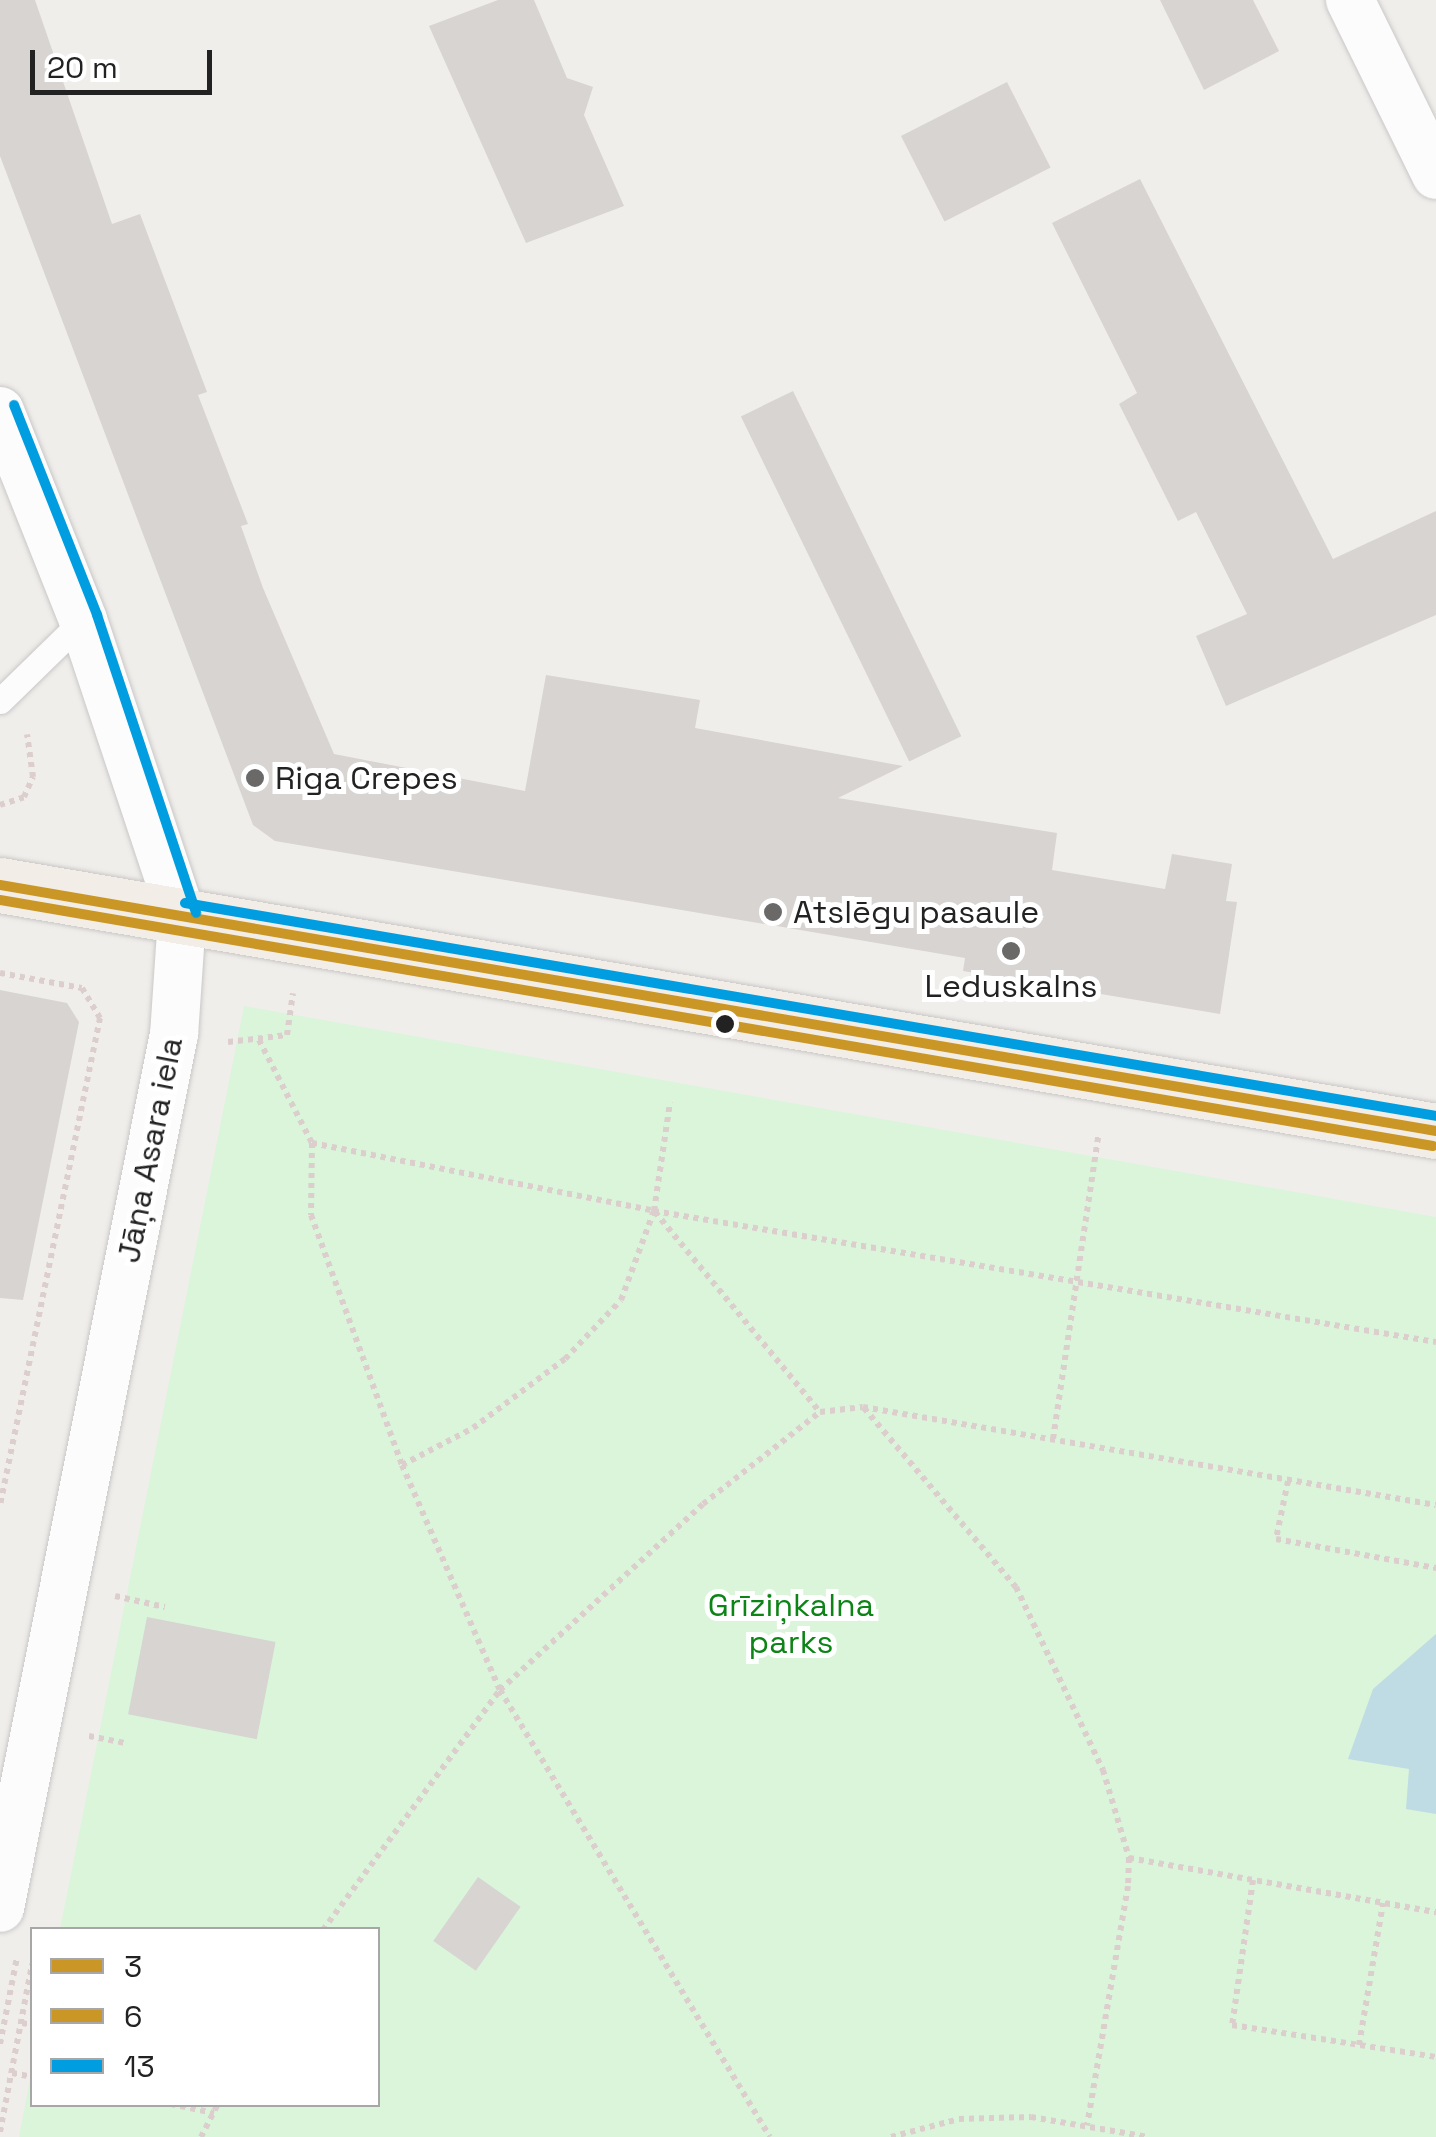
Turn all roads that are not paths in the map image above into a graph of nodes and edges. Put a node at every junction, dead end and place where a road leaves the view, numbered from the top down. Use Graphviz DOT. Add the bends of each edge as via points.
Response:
graph roads {
  1 [pos="1350,0"];
  2 [pos="1436,175"];
  3 [pos="0,412"];
  4 [pos="84,620"];
  5 [pos="0,702"];
  6 [pos="0,885"];
  7 [pos="182,918"];
  8 [pos="1436,1131"];
  9 [pos="0,1908"];
  1 -- 2 [label="street"];
  3 -- 4 [label="street, Jāņa Asara iela"];
  4 -- 5 [label="lane"];
  4 -- 7 [label="street, Jāņa Asara iela"];
  6 -- 7 [label="main road"];
  7 -- 8 [label="main road"];
  7 -- 9 [label="street, Jāņa Asara iela" via="174,1034"];
}
